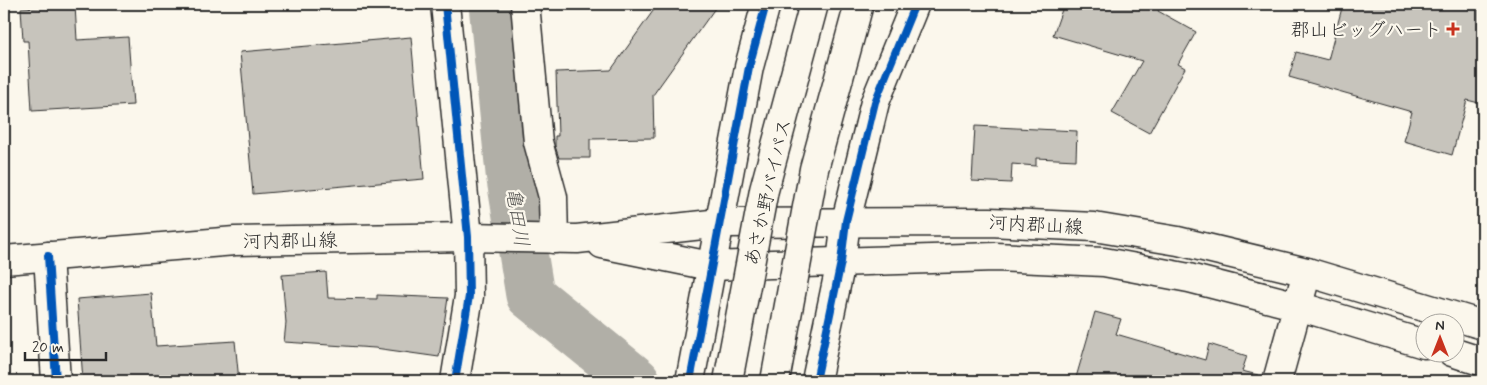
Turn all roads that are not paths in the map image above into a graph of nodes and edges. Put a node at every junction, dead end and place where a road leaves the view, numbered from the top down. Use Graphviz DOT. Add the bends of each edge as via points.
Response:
graph roads {
  1 [pos="445,4"];
  2 [pos="525,4"];
  3 [pos="766,4"];
  4 [pos="814,4"];
  5 [pos="859,4"];
  6 [pos="915,4"];
  7 [pos="846,221"];
  8 [pos="720,224"];
  9 [pos="468,237"];
  10 [pos="566,239"];
  11 [pos="48,256"];
  12 [pos="4,260"];
  13 [pos="841,262"];
  14 [pos="710,266"];
  15 [pos="1307,272"];
  16 [pos="1298,306"];
  17 [pos="1483,325"];
  18 [pos="1414,341"];
  19 [pos="1464,356"];
  20 [pos="1483,362"];
  21 [pos="56,381"];
  22 [pos="455,381"];
  23 [pos="690,381"];
  24 [pos="728,381"];
  25 [pos="774,381"];
  26 [pos="816,381"];
  27 [pos="1277,381"];
  1 -- 9 [label="main road"];
  2 -- 10 [label="main road" via="538,142"];
  3 -- 8 [label="main road" via="749,67"];
  4 -- 24 [label="main road, あさか野バイパス, bridge" via="764,190"];
  5 -- 25 [label="main road, bridge" via="814,169"];
  6 -- 7 [label="main road" via="876,102"];
  7 -- 8 [label="main road, 河内郡山線"];
  7 -- 13 [label="main road"];
  7 -- 15 [label="main road, 河内郡山線" via="1094,227 1178,241"];
  8 -- 10 [label="main road, 河内郡山線"];
  8 -- 14 [label="main road"];
  9 -- 10 [label="main road, 河内郡山線"];
  9 -- 11 [label="main road, 河内郡山線" via="235,241"];
  9 -- 22 [label="main road" via="469,296"];
  10 -- 14 [label="main road, 河内郡山線"];
  11 -- 12 [label="main road, 河内郡山線"];
  11 -- 21 [label="main road"];
  13 -- 14 [label="main road, 河内郡山線"];
  13 -- 16 [label="main road, 河内郡山線" via="995,257 1104,262 1189,278"];
  13 -- 26 [label="main road"];
  14 -- 23 [label="main road"];
  15 -- 16 [label="main road"];
  15 -- 17 [label="main road, 河内郡山線"];
  16 -- 18 [label="main road, 河内郡山線"];
  16 -- 27 [label="main road"];
  19 -- 20 [label="main road"];
}
